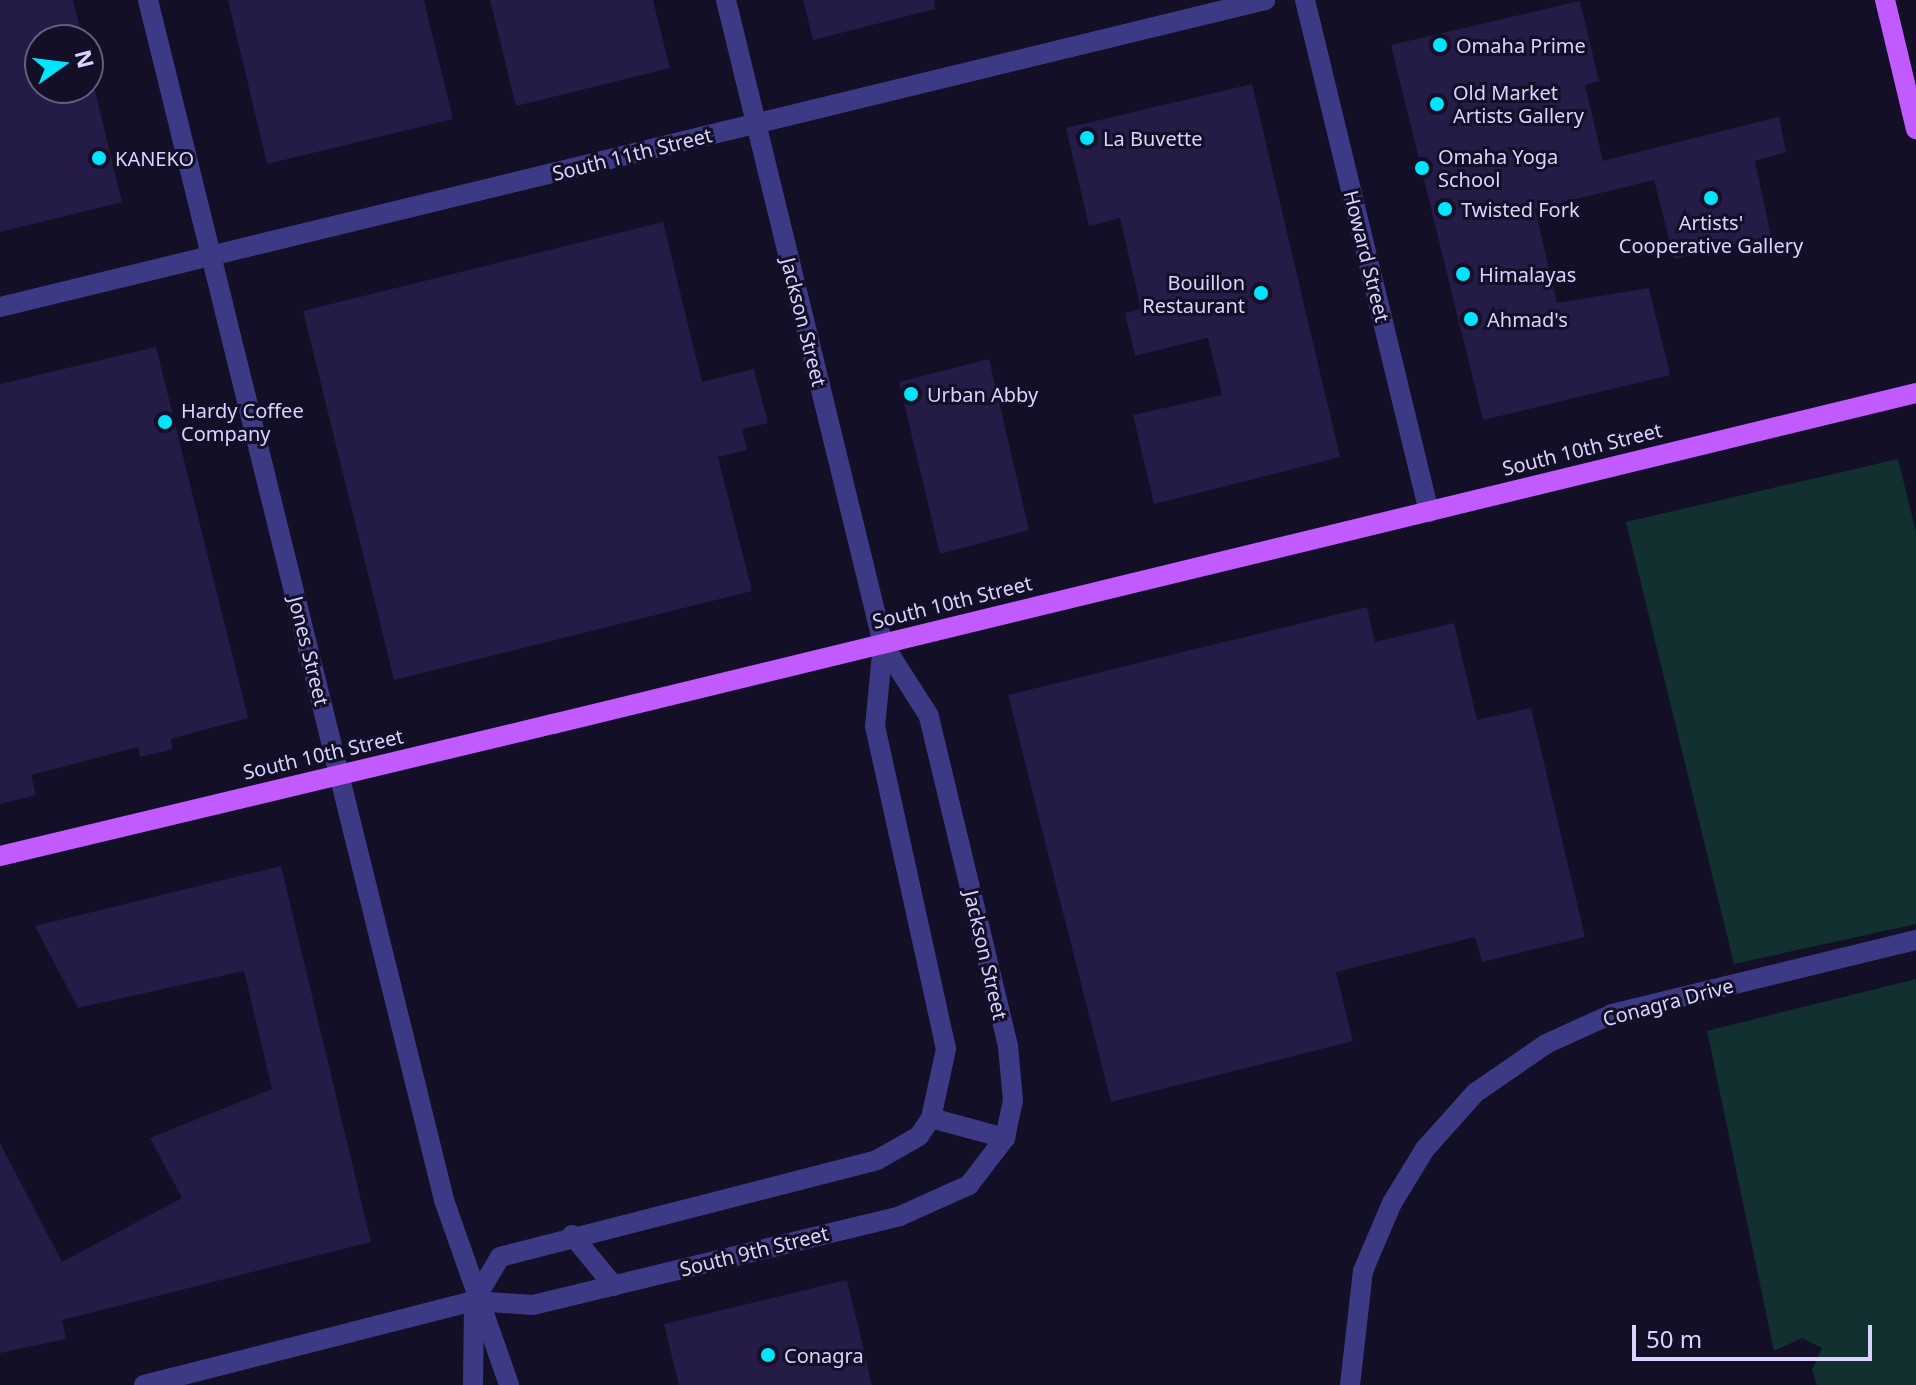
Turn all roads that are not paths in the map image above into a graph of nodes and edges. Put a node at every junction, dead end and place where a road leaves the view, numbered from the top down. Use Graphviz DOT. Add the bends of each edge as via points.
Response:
graph roads {
  1 [pos="148,0"];
  2 [pos="726,0"];
  3 [pos="1265,0"];
  4 [pos="1305,0"];
  5 [pos="1885,0"];
  6 [pos="756,124"];
  7 [pos="1916,129"];
  8 [pos="211,256"];
  9 [pos="0,307"];
  10 [pos="1916,393"];
  11 [pos="1429,512"];
  12 [pos="883,644"];
  13 [pos="0,856"];
  14 [pos="1916,940"];
  15 [pos="931,1118"];
  16 [pos="1005,1138"];
  17 [pos="572,1235"];
  18 [pos="614,1286"];
  19 [pos="474,1301"];
  20 [pos="144,1385"];
  21 [pos="473,1385"];
  22 [pos="509,1385"];
  23 [pos="1350,1385"];
  1 -- 8 [label="street, Jones Street"];
  2 -- 6 [label="street, Jackson Street"];
  3 -- 6 [label="street, South 11th Street"];
  4 -- 11 [label="street, Howard Street"];
  5 -- 7 [label="main road"];
  6 -- 8 [label="street, South 11th Street"];
  6 -- 12 [label="street, Jackson Street"];
  8 -- 9 [label="street, South 11th Street"];
  8 -- 19 [label="street, Jones Street"];
  10 -- 11 [label="main road, South 10th Street"];
  11 -- 12 [label="main road, South 10th Street"];
  12 -- 13 [label="main road, South 10th Street, bridge"];
  12 -- 15 [label="street, Jackson Street" via="875,727 946,1049"];
  12 -- 16 [label="street, Jackson Street" via="929,716 1010,1062"];
  14 -- 23 [label="street, Conagra Drive" via="1612,1014 1546,1044 1475,1093 1425,1149 1392,1203 1363,1271"];
  15 -- 16 [label="street"];
  15 -- 17 [label="street" via="919,1136 877,1160"];
  16 -- 18 [label="street, South 9th Street" via="969,1185 935,1204"];
  17 -- 18 [label="street"];
  17 -- 19 [label="street" via="500,1257"];
  18 -- 19 [label="street, South 9th Street" via="533,1305"];
  19 -- 20 [label="street, South 9th Street"];
  19 -- 21 [label="street, Jones Street"];
  19 -- 22 [label="street, Jones Street"];
}
